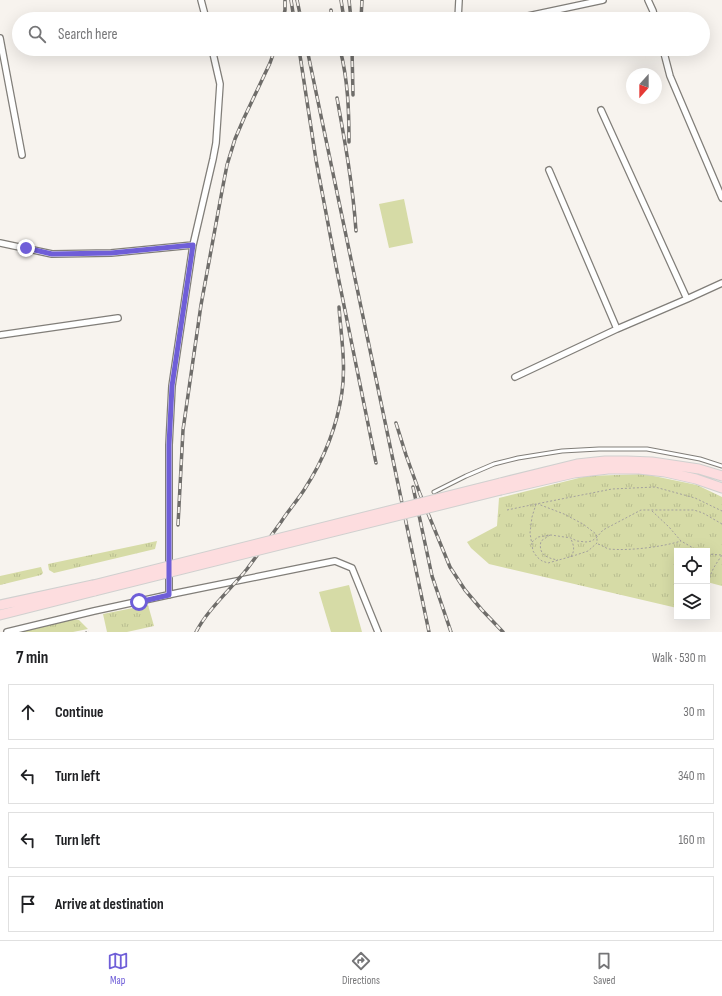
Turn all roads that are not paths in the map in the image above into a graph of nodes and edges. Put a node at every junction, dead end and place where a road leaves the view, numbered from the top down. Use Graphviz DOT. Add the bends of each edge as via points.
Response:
graph roads {
  1 [pos="201,0"];
  2 [pos="459,0"];
  3 [pos="603,0"];
  4 [pos="648,0"];
  5 [pos="577,3"];
  6 [pos="204,12"];
  7 [pos="458,12"];
  8 [pos="542,12"];
  9 [pos="653,12"];
  10 [pos="0,38"];
  11 [pos="214,56"];
  12 [pos="665,56"];
  13 [pos="601,110"];
  14 [pos="22,155"];
  15 [pos="549,170"];
  16 [pos="722,198"];
  17 [pos="0,243"];
  18 [pos="193,245"];
  19 [pos="722,283"];
  20 [pos="687,299"];
  21 [pos="118,318"];
  22 [pos="617,329"];
  23 [pos="0,335"];
  24 [pos="515,377"];
  25 [pos="722,466"];
  26 [pos="722,476"];
  27 [pos="500,487"];
  28 [pos="722,488"];
  29 [pos="434,492"];
  30 [pos="94,588"];
  31 [pos="169,595"];
  32 [pos="0,605"];
  33 [pos="0,615"];
  34 [pos="8,632"];
  35 [pos="378,632"];
  1 -- 6 [label="street"];
  2 -- 7 [label="street"];
  3 -- 5 [label="street"];
  4 -- 9 [label="street"];
  5 -- 8 [label="street"];
  10 -- 14 [label="street"];
  11 -- 18 [label="street" via="220,84 216,143"];
  12 -- 16 [label="street" via="670,76"];
  13 -- 20 [label="street"];
  15 -- 22 [label="street"];
  17 -- 18 [label="street" via="52,254 111,253"];
  18 -- 31 [label="street" via="172,386 169,445"];
  19 -- 20 [label="street"];
  20 -- 22 [label="street"];
  21 -- 23 [label="street"];
  22 -- 24 [label="street"];
  25 -- 29 [label="lane" via="647,449 599,448 562,451 494,464"];
  26 -- 27 [label="main road" via="652,462 605,461 577,464"];
  27 -- 28 [label="main road" via="574,473 639,469 696,479"];
  27 -- 30 [label="main road, bridge"];
  30 -- 32 [label="main road"];
  30 -- 33 [label="main road"];
  31 -- 34 [label="street"];
  31 -- 35 [label="street" via="335,561 352,568"];
}
